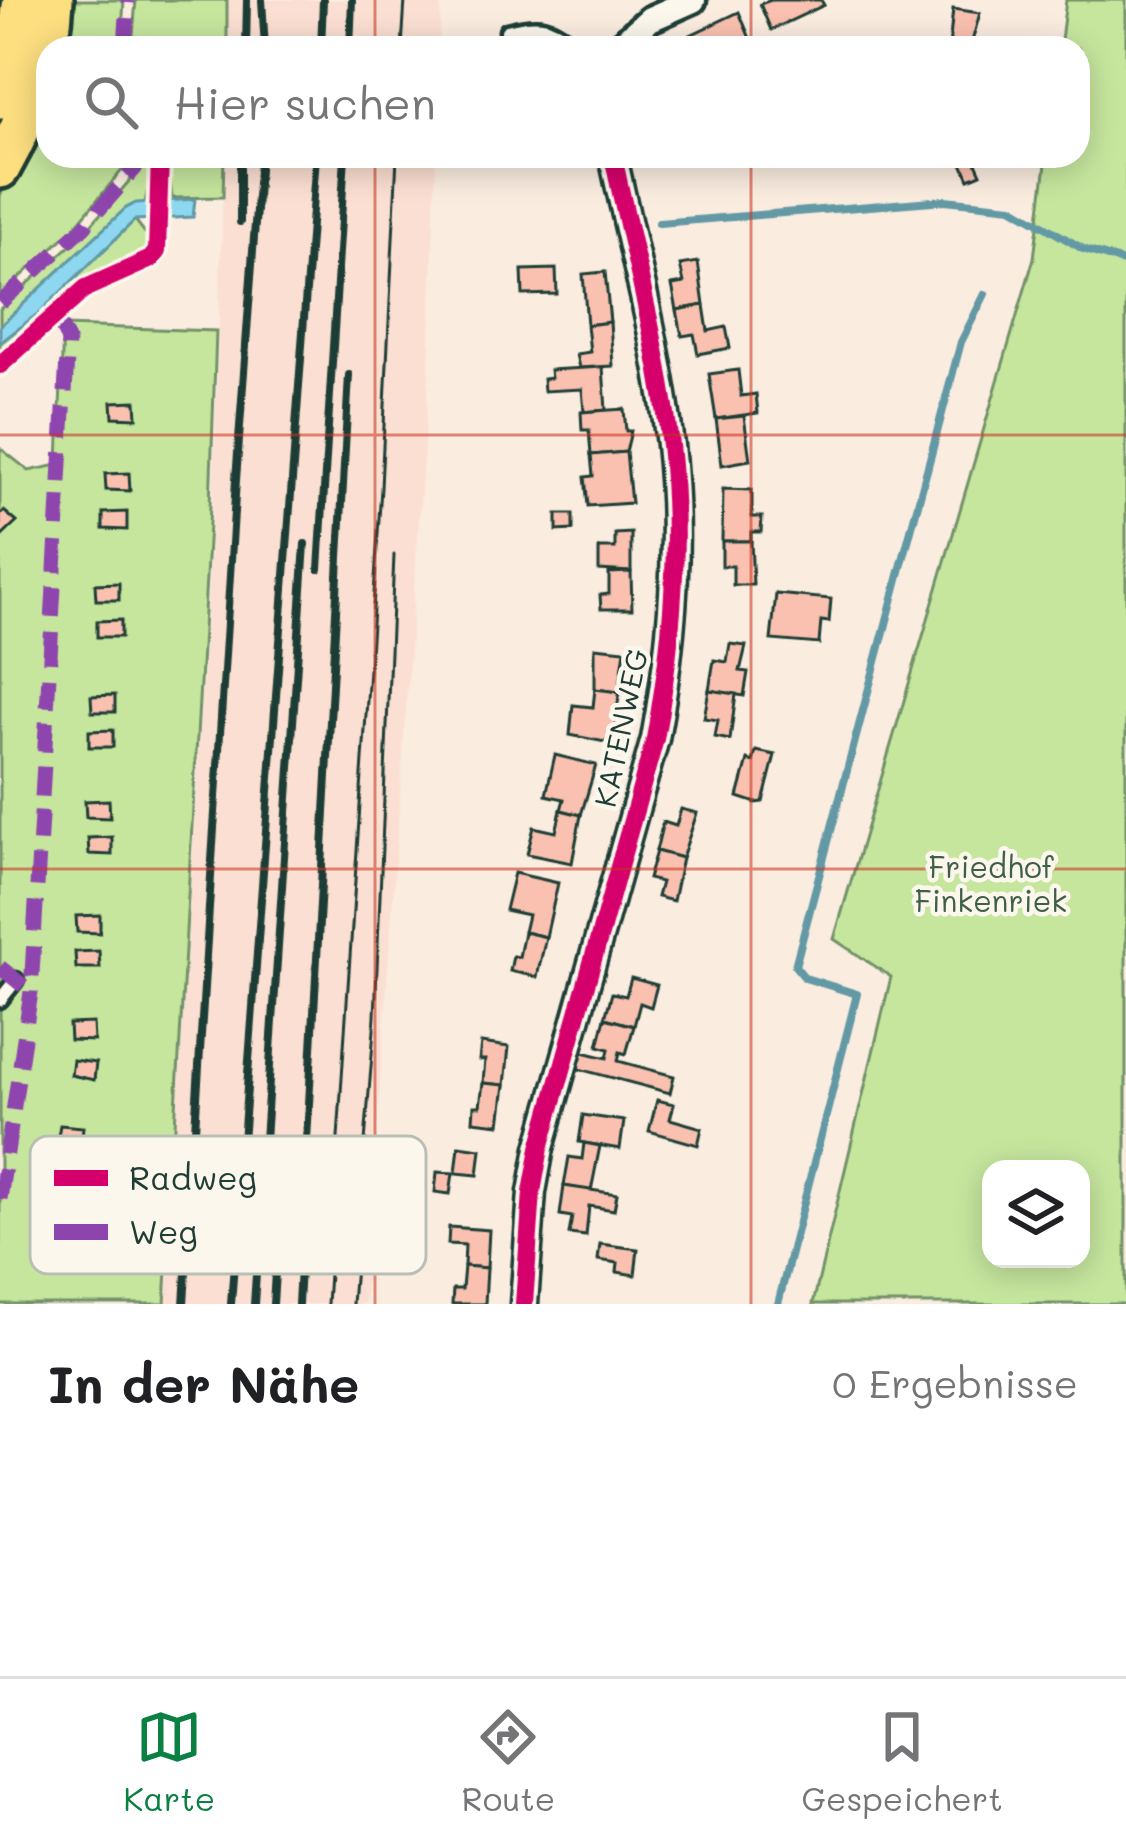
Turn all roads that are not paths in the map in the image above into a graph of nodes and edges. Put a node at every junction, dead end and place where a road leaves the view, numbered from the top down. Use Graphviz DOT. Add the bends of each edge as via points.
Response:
graph roads {
  1 [pos="23,0"];
  2 [pos="53,0"];
  3 [pos="693,0"];
  4 [pos="507,31"];
  5 [pos="49,36"];
  6 [pos="562,36"];
  7 [pos="631,36"];
  8 [pos="36,88"];
  9 [pos="0,99"];
  10 [pos="0,168"];
  11 [pos="615,168"];
  12 [pos="16,980"];
  13 [pos="0,1000"];
  14 [pos="524,1304"];
  1 -- 9 [label="highway"];
  2 -- 5 [label="highway"];
  3 -- 7 [label="street"];
  4 -- 6 [label="lane" via="534,23"];
  8 -- 10 [label="highway"];
  11 -- 14 [label="street, KATENWEG" via="670,447 674,608 650,760 540,1148"];
  12 -- 13 [label="lane"];
}
